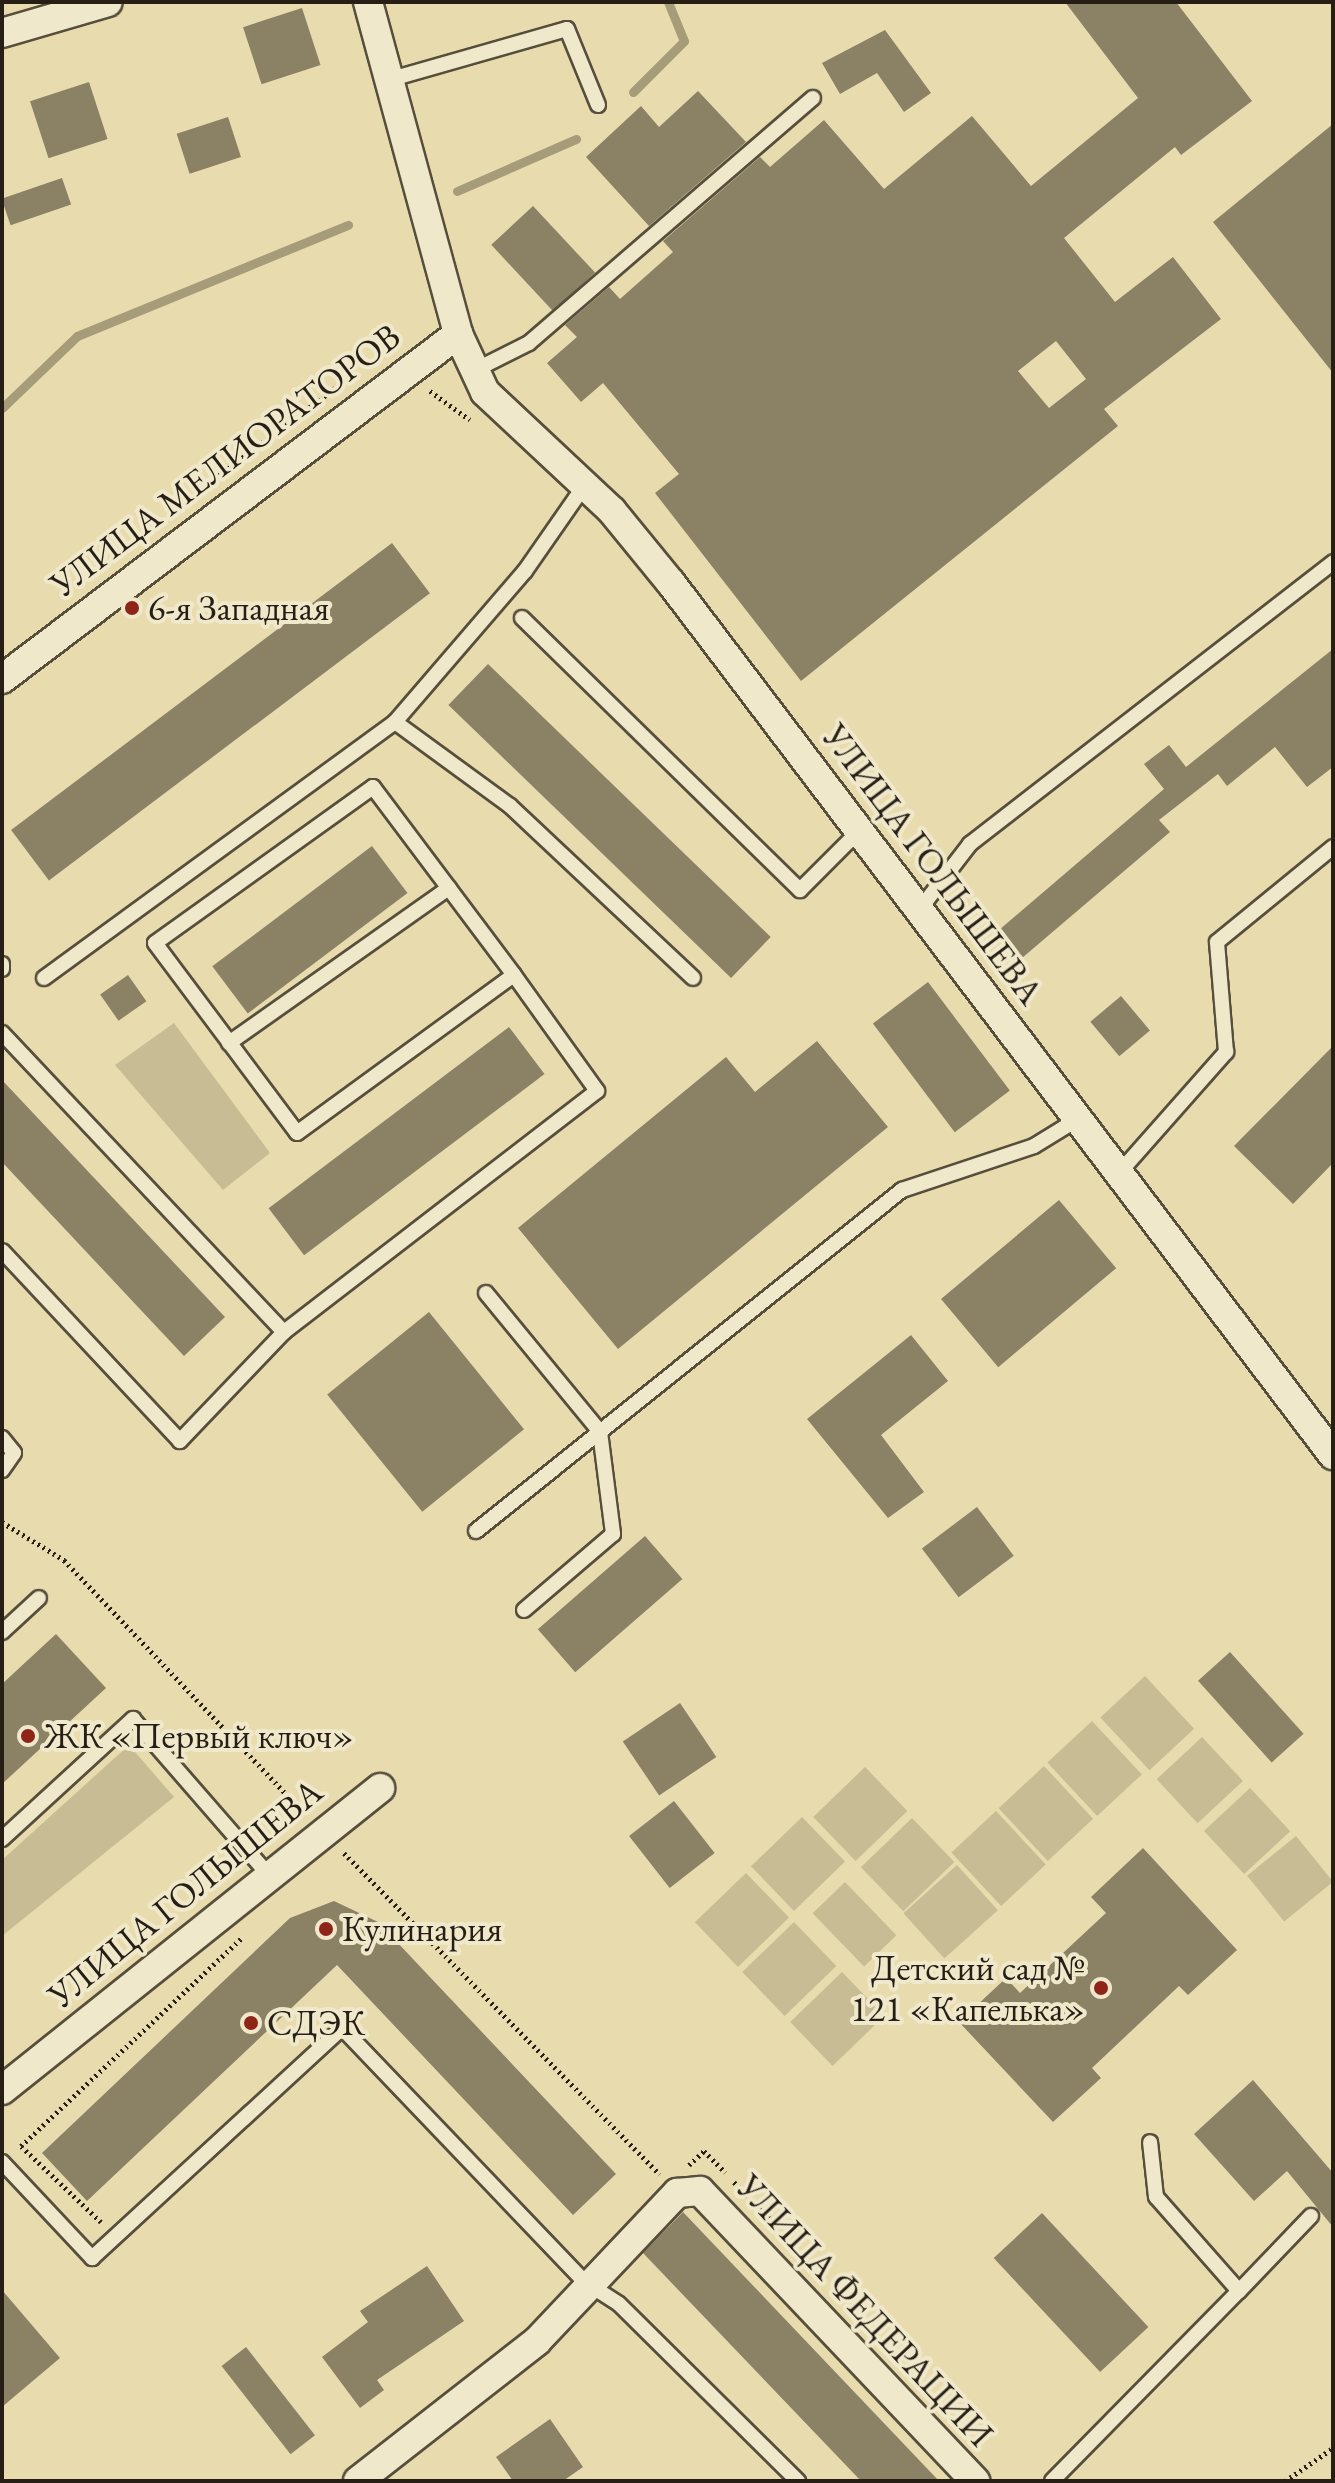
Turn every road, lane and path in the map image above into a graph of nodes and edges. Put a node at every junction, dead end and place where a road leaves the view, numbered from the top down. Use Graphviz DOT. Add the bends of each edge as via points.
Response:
graph roads {
  1 [pos="108,2"];
  2 [pos="368,2"];
  3 [pos="2,33"];
  4 [pos="388,80"];
  5 [pos="813,98"];
  6 [pos="598,105"];
  7 [pos="458,334"];
  8 [pos="475,370"];
  9 [pos="584,486"];
  10 [pos="1333,562"];
  11 [pos="522,618"];
  12 [pos="2,679"];
  13 [pos="395,722"];
  14 [pos="860,830"];
  15 [pos="1333,847"];
  16 [pos="449,888"];
  17 [pos="920,909"];
  18 [pos="514,975"];
  19 [pos="44,978"];
  20 [pos="693,978"];
  21 [pos="2,1033"];
  22 [pos="229,1043"];
  23 [pos="1078,1119"];
  24 [pos="1119,1173"];
  25 [pos="2,1251"];
  26 [pos="486,1293"];
  27 [pos="284,1332"];
  28 [pos="600,1432"];
  29 [pos="2,1438"];
  30 [pos="1333,1455"];
  31 [pos="2,1470"];
  32 [pos="476,1531"];
  33 [pos="39,1598"];
  34 [pos="524,1610"];
  35 [pos="2,1632"];
  36 [pos="380,1788"];
  37 [pos="2,1839"];
  38 [pos="266,1872"];
  39 [pos="2,2090"];
  40 [pos="1150,2142"];
  41 [pos="2,2162"];
  42 [pos="1311,2216"];
  43 [pos="585,2282"];
  44 [pos="1239,2291"];
  45 [pos="1333,2448"];
  46 [pos="358,2481"];
  47 [pos="798,2481"];
  48 [pos="975,2481"];
  49 [pos="1052,2481"];
  50 [pos="1285,2481"];
  1 -- 3 [label="street"];
  2 -- 4 [label="street, УЛИЦА ГОЛЫШЕВА"];
  4 -- 6 [label="lane" via="567,29"];
  4 -- 7 [label="street, УЛИЦА ГОЛЫШЕВА"];
  5 -- 8 [label="lane" via="529,343"];
  7 -- 8 [label="street, УЛИЦА ГОЛЫШЕВА"];
  7 -- 12 [label="street, УЛИЦА МЕЛИОРАТОРОВ"];
  8 -- 9 [label="street, УЛИЦА ГОЛЫШЕВА" via="485,392"];
  9 -- 13 [label="lane" via="525,571"];
  9 -- 14 [label="street, УЛИЦА ГОЛЫШЕВА" via="671,583"];
  10 -- 17 [label="lane" via="970,844"];
  11 -- 14 [label="lane" via="800,890"];
  13 -- 19 [label="lane"];
  13 -- 20 [label="lane" via="510,806"];
  14 -- 17 [label="street, УЛИЦА ГОЛЫШЕВА"];
  15 -- 24 [label="lane" via="1217,942 1226,1052"];
  16 -- 18 [label="lane"];
  16 -- 22 [label="lane"];
  16 -- 22 [label="lane" via="373,787 155,943"];
  17 -- 23 [label="street, УЛИЦА ГОЛЫШЕВА"];
  18 -- 22 [label="lane" via="297,1133"];
  18 -- 27 [label="lane" via="597,1091"];
  21 -- 27 [label="lane"];
  23 -- 24 [label="street, УЛИЦА ГОЛЫШЕВА"];
  23 -- 28 [label="lane" via="1034,1146 902,1190"];
  24 -- 30 [label="street, УЛИЦА ГОЛЫШЕВА"];
  25 -- 27 [label="lane" via="180,1441"];
  26 -- 28 [label="lane"];
  28 -- 32 [label="lane"];
  28 -- 34 [label="lane" via="613,1534"];
  29 -- 31 [label="lane" via="14,1453"];
  33 -- 35 [label="lane"];
  36 -- 38 [label="street, УЛИЦА ГОЛЫШЕВА"];
  37 -- 38 [label="lane" via="133,1719"];
  38 -- 39 [label="street, УЛИЦА ГОЛЫШЕВА"];
  40 -- 44 [label="lane" via="1156,2197"];
  41 -- 43 [label="lane" via="92,2258 342,2028"];
  42 -- 44 [label="lane"];
  43 -- 46 [label="street" via="537,2341"];
  43 -- 47 [label="lane" via="619,2304"];
  43 -- 48 [label="street, УЛИЦА ФЕДЕРАЦИИ" via="677,2193 700,2191"];
  44 -- 49 [label="lane"];
  45 -- 50 [label="path"];
}
